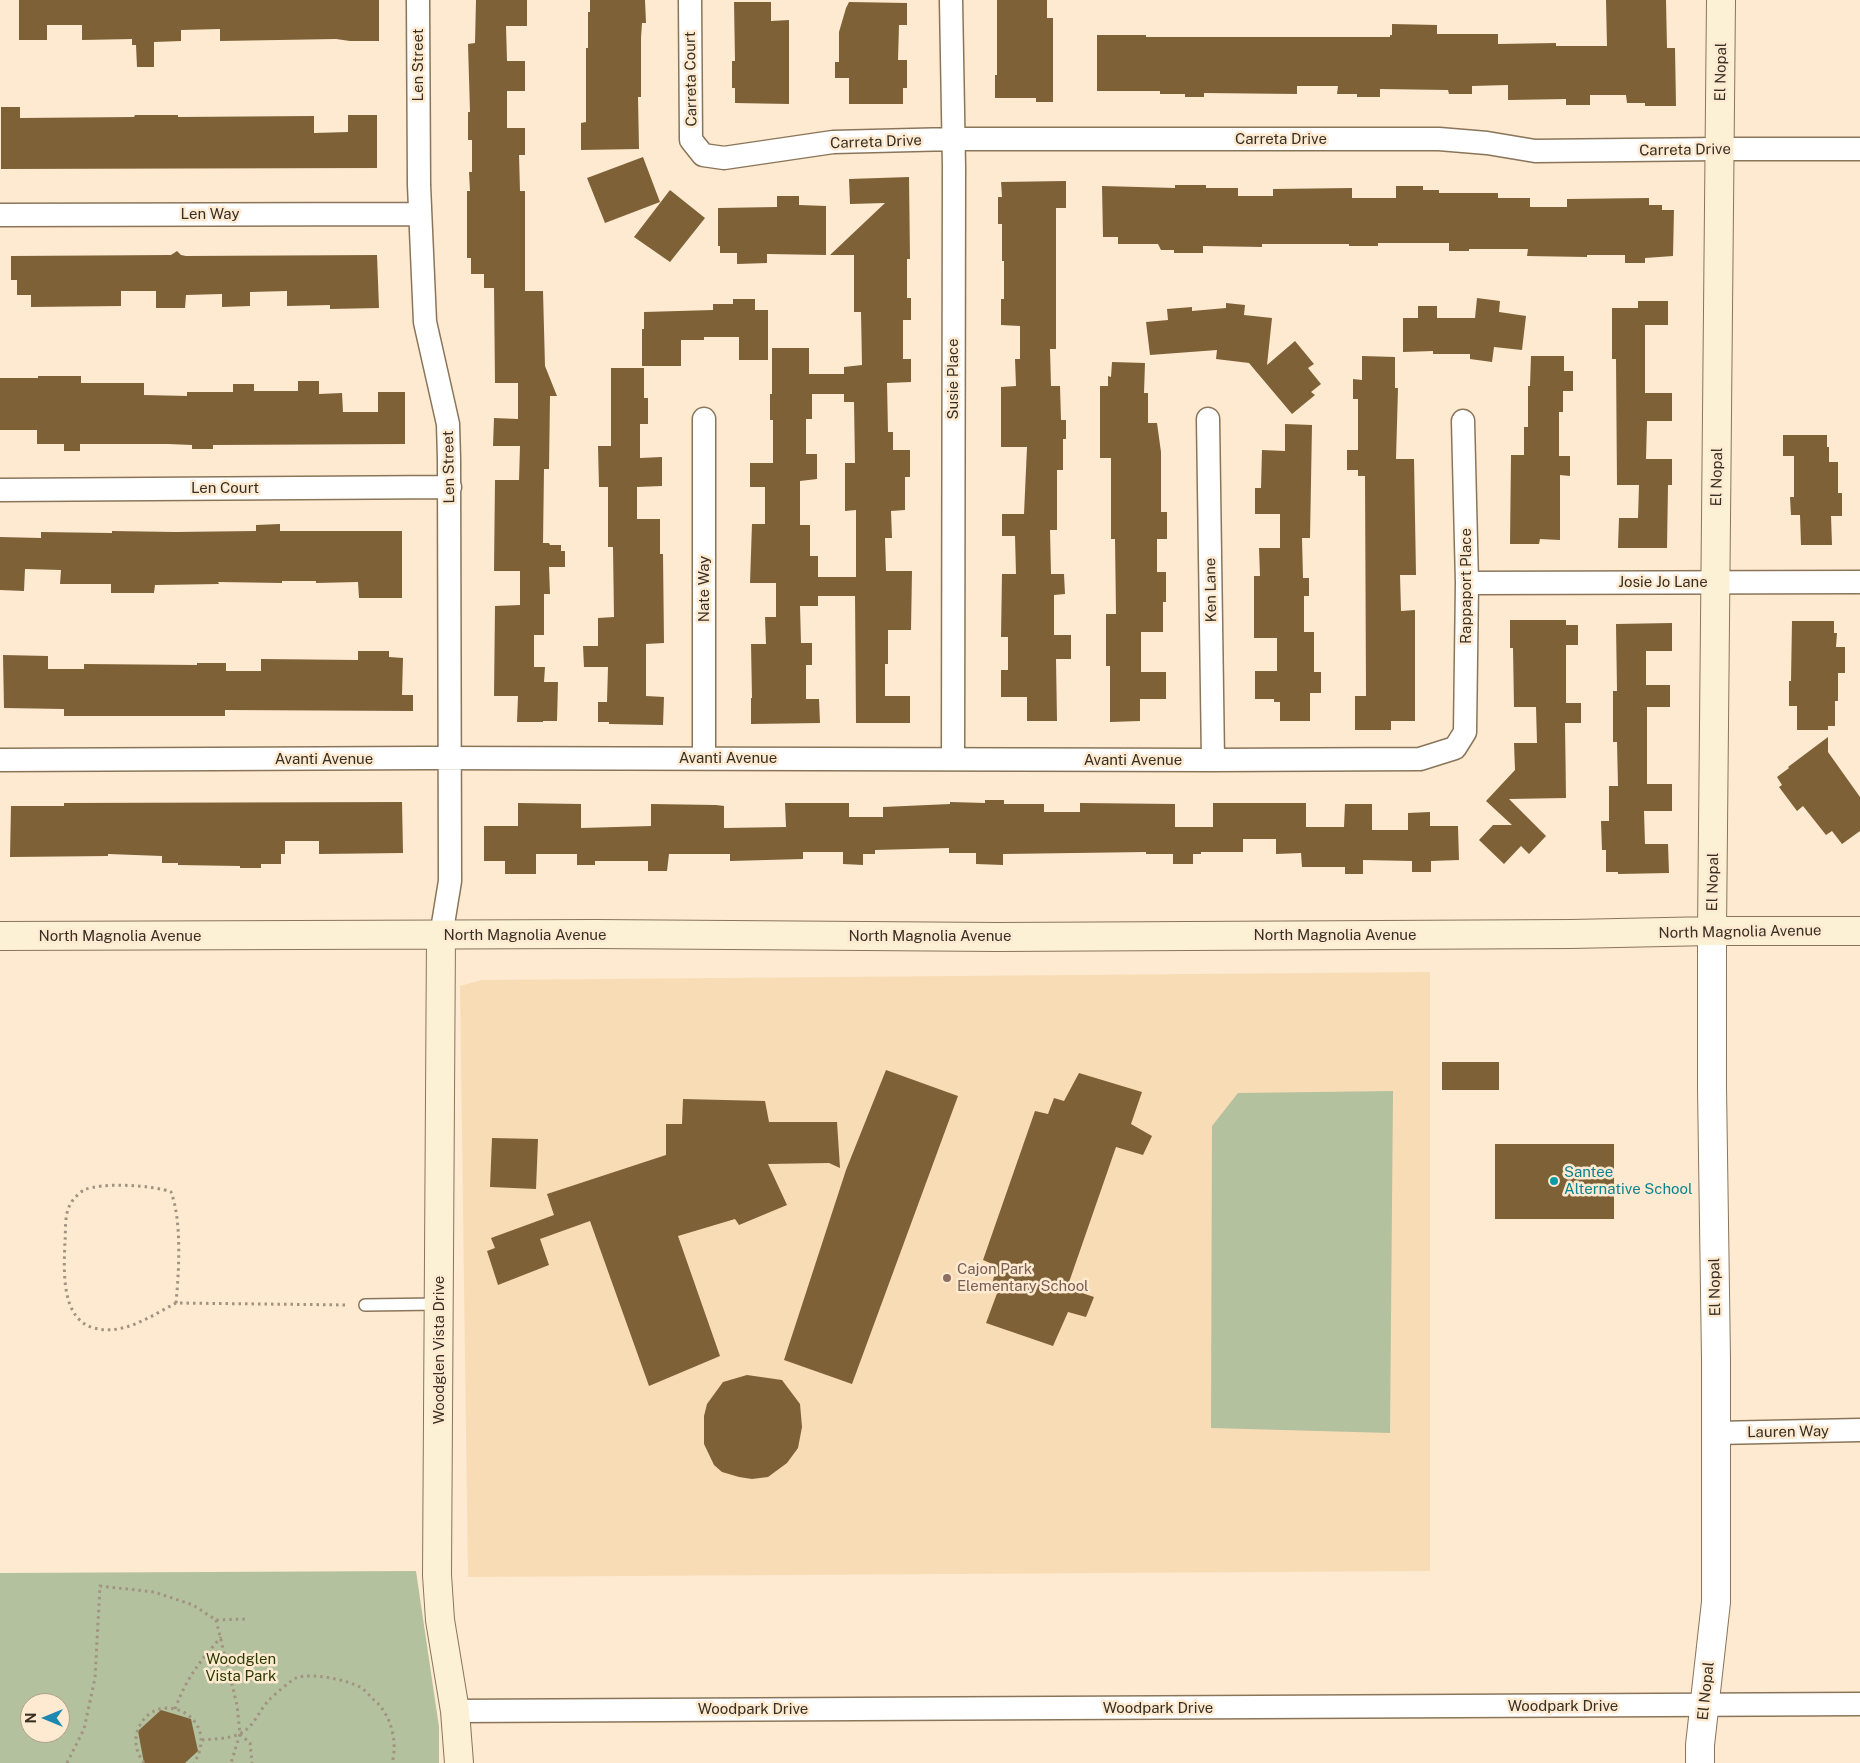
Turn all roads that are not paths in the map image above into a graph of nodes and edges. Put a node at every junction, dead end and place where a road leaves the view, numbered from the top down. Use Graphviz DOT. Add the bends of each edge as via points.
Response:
graph roads {
  1 [pos="418,0"];
  2 [pos="690,0"];
  3 [pos="951,0"];
  4 [pos="1721,0"];
  5 [pos="953,140"];
  6 [pos="1720,149"];
  7 [pos="1860,149"];
  8 [pos="703,155"];
  9 [pos="420,214"];
  10 [pos="0,215"];
  11 [pos="704,419"];
  12 [pos="1208,419"];
  13 [pos="1463,421"];
  14 [pos="450,486"];
  15 [pos="0,490"];
  16 [pos="1716,582"];
  17 [pos="1860,582"];
  18 [pos="1467,583"];
  19 [pos="1455,748"];
  20 [pos="449,758"];
  21 [pos="704,758"];
  22 [pos="953,758"];
  23 [pos="0,760"];
  24 [pos="1213,760"];
  25 [pos="1712,931"];
  26 [pos="1860,931"];
  27 [pos="0,936"];
  28 [pos="441,936"];
  29 [pos="440,1304"];
  30 [pos="365,1305"];
  31 [pos="1860,1430"];
  32 [pos="1716,1433"];
  33 [pos="1860,1704"];
  34 [pos="1704,1706"];
  35 [pos="455,1710"];
  36 [pos="459,1763"];
  37 [pos="1700,1763"];
  1 -- 9 [label="street, Len Street"];
  2 -- 8 [label="street, Carreta Court" via="691,140"];
  3 -- 5 [label="street, Susie Place"];
  4 -- 6 [label="main road, El Nopal"];
  5 -- 6 [label="street, Carreta Drive" via="1439,140 1535,151"];
  5 -- 8 [label="street, Carreta Drive" via="833,142 724,158"];
  5 -- 22 [label="street, Susie Place"];
  6 -- 7 [label="street, Carreta Drive"];
  6 -- 16 [label="main road, El Nopal"];
  9 -- 10 [label="street, Len Way"];
  9 -- 14 [label="street, Len Street" via="425,322 448,424"];
  11 -- 21 [label="street, Nate Way"];
  12 -- 24 [label="street, Ken Lane"];
  13 -- 18 [label="street, Rappaport Place"];
  14 -- 15 [label="street, Len Court"];
  14 -- 20 [label="street, Len Street"];
  16 -- 17 [label="street, Josie Jo Lane"];
  16 -- 18 [label="street, Josie Jo Lane"];
  16 -- 25 [label="main road, El Nopal"];
  18 -- 19 [label="street, Rappaport Place" via="1465,732"];
  19 -- 24 [label="street, Avanti Avenue" via="1420,759"];
  20 -- 21 [label="street, Avanti Avenue"];
  20 -- 23 [label="street, Avanti Avenue"];
  20 -- 28 [label="street, Len Street" via="450,881"];
  21 -- 22 [label="street, Avanti Avenue"];
  22 -- 24 [label="street, Avanti Avenue"];
  25 -- 26 [label="main road, North Magnolia Avenue"];
  25 -- 28 [label="main road, North Magnolia Avenue" via="998,937"];
  25 -- 32 [label="street, El Nopal"];
  27 -- 28 [label="main road, North Magnolia Avenue"];
  28 -- 29 [label="main road, Woodglen Vista Drive"];
  29 -- 30 [label="lane"];
  29 -- 35 [label="main road, Woodglen Vista Drive" via="438,1575 440,1620"];
  31 -- 32 [label="street, Lauren Way"];
  32 -- 34 [label="street, El Nopal" via="1716,1602"];
  33 -- 34 [label="street, Woodpark Drive"];
  34 -- 35 [label="street, Woodpark Drive"];
  34 -- 37 [label="street, El Nopal"];
  35 -- 36 [label="main road, Woodglen Vista Drive"];
}
